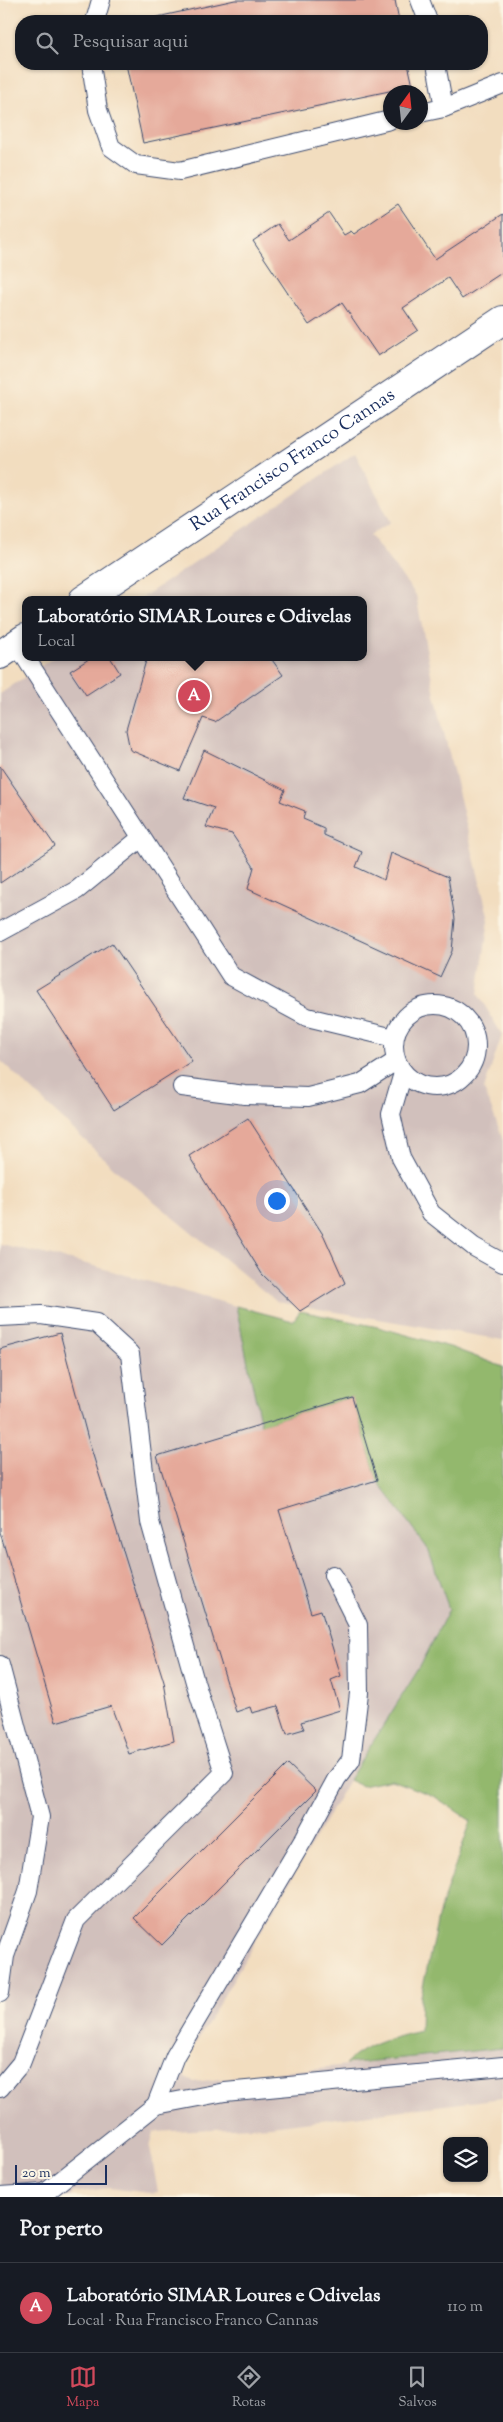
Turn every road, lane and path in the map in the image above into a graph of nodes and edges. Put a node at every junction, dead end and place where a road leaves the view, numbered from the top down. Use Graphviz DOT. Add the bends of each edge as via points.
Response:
graph roads {
  1 [pos="100,0"];
  2 [pos="420,0"];
  3 [pos="96,15"];
  4 [pos="426,15"];
  5 [pos="92,70"];
  6 [pos="437,70"];
  7 [pos="503,84"];
  8 [pos="444,108"];
  9 [pos="428,111"];
  10 [pos="383,122"];
  11 [pos="503,320"];
  12 [pos="89,596"];
  13 [pos="26,661"];
  14 [pos="141,838"];
  15 [pos="0,932"];
  16 [pos="394,1038"];
  17 [pos="399,1067"];
  18 [pos="182,1087"];
  19 [pos="503,1263"];
  20 [pos="0,1317"];
  21 [pos="333,1576"];
  22 [pos="0,1665"];
  23 [pos="3,1956"];
  24 [pos="0,1993"];
  25 [pos="503,2066"];
  26 [pos="0,2088"];
  27 [pos="156,2105"];
  28 [pos="0,2196"];
  1 -- 3 [label="lane"];
  2 -- 4 [label="lane"];
  5 -- 10 [label="lane" via="98,110 111,147 136,165 180,171"];
  6 -- 8 [label="lane"];
  7 -- 8 [label="lane"];
  8 -- 9 [label="lane"];
  11 -- 12 [label="street, Rua Francisco Franco Cannas"];
  13 -- 14 [label="lane"];
  14 -- 15 [label="lane" via="77,890"];
  14 -- 16 [label="lane" via="231,976 307,1017"];
  16 -- 17 [label="lane"];
  16 -- 17 [label="lane" via="398,1025 408,1014 433,1004 459,1012 469,1022 474,1035 476,1049 473,1062 454,1082 441,1087 427,1086 414,1082"];
  17 -- 18 [label="lane" via="360,1084 308,1097 245,1095"];
  17 -- 19 [label="lane" via="391,1114 401,1158 430,1212 474,1248"];
  20 -- 26 [label="lane" via="41,1315 96,1323 130,1354 150,1522 224,1773 76,1920 21,2063"];
  21 -- 27 [label="lane" via="358,1625 359,1693 351,1760 337,1778 175,2056"];
  22 -- 23 [label="lane" via="40,1817 28,1891"];
  23 -- 24 [label="lane"];
  25 -- 27 [label="lane" via="225,2092"];
  27 -- 28 [label="lane" via="46,2193"];
}
